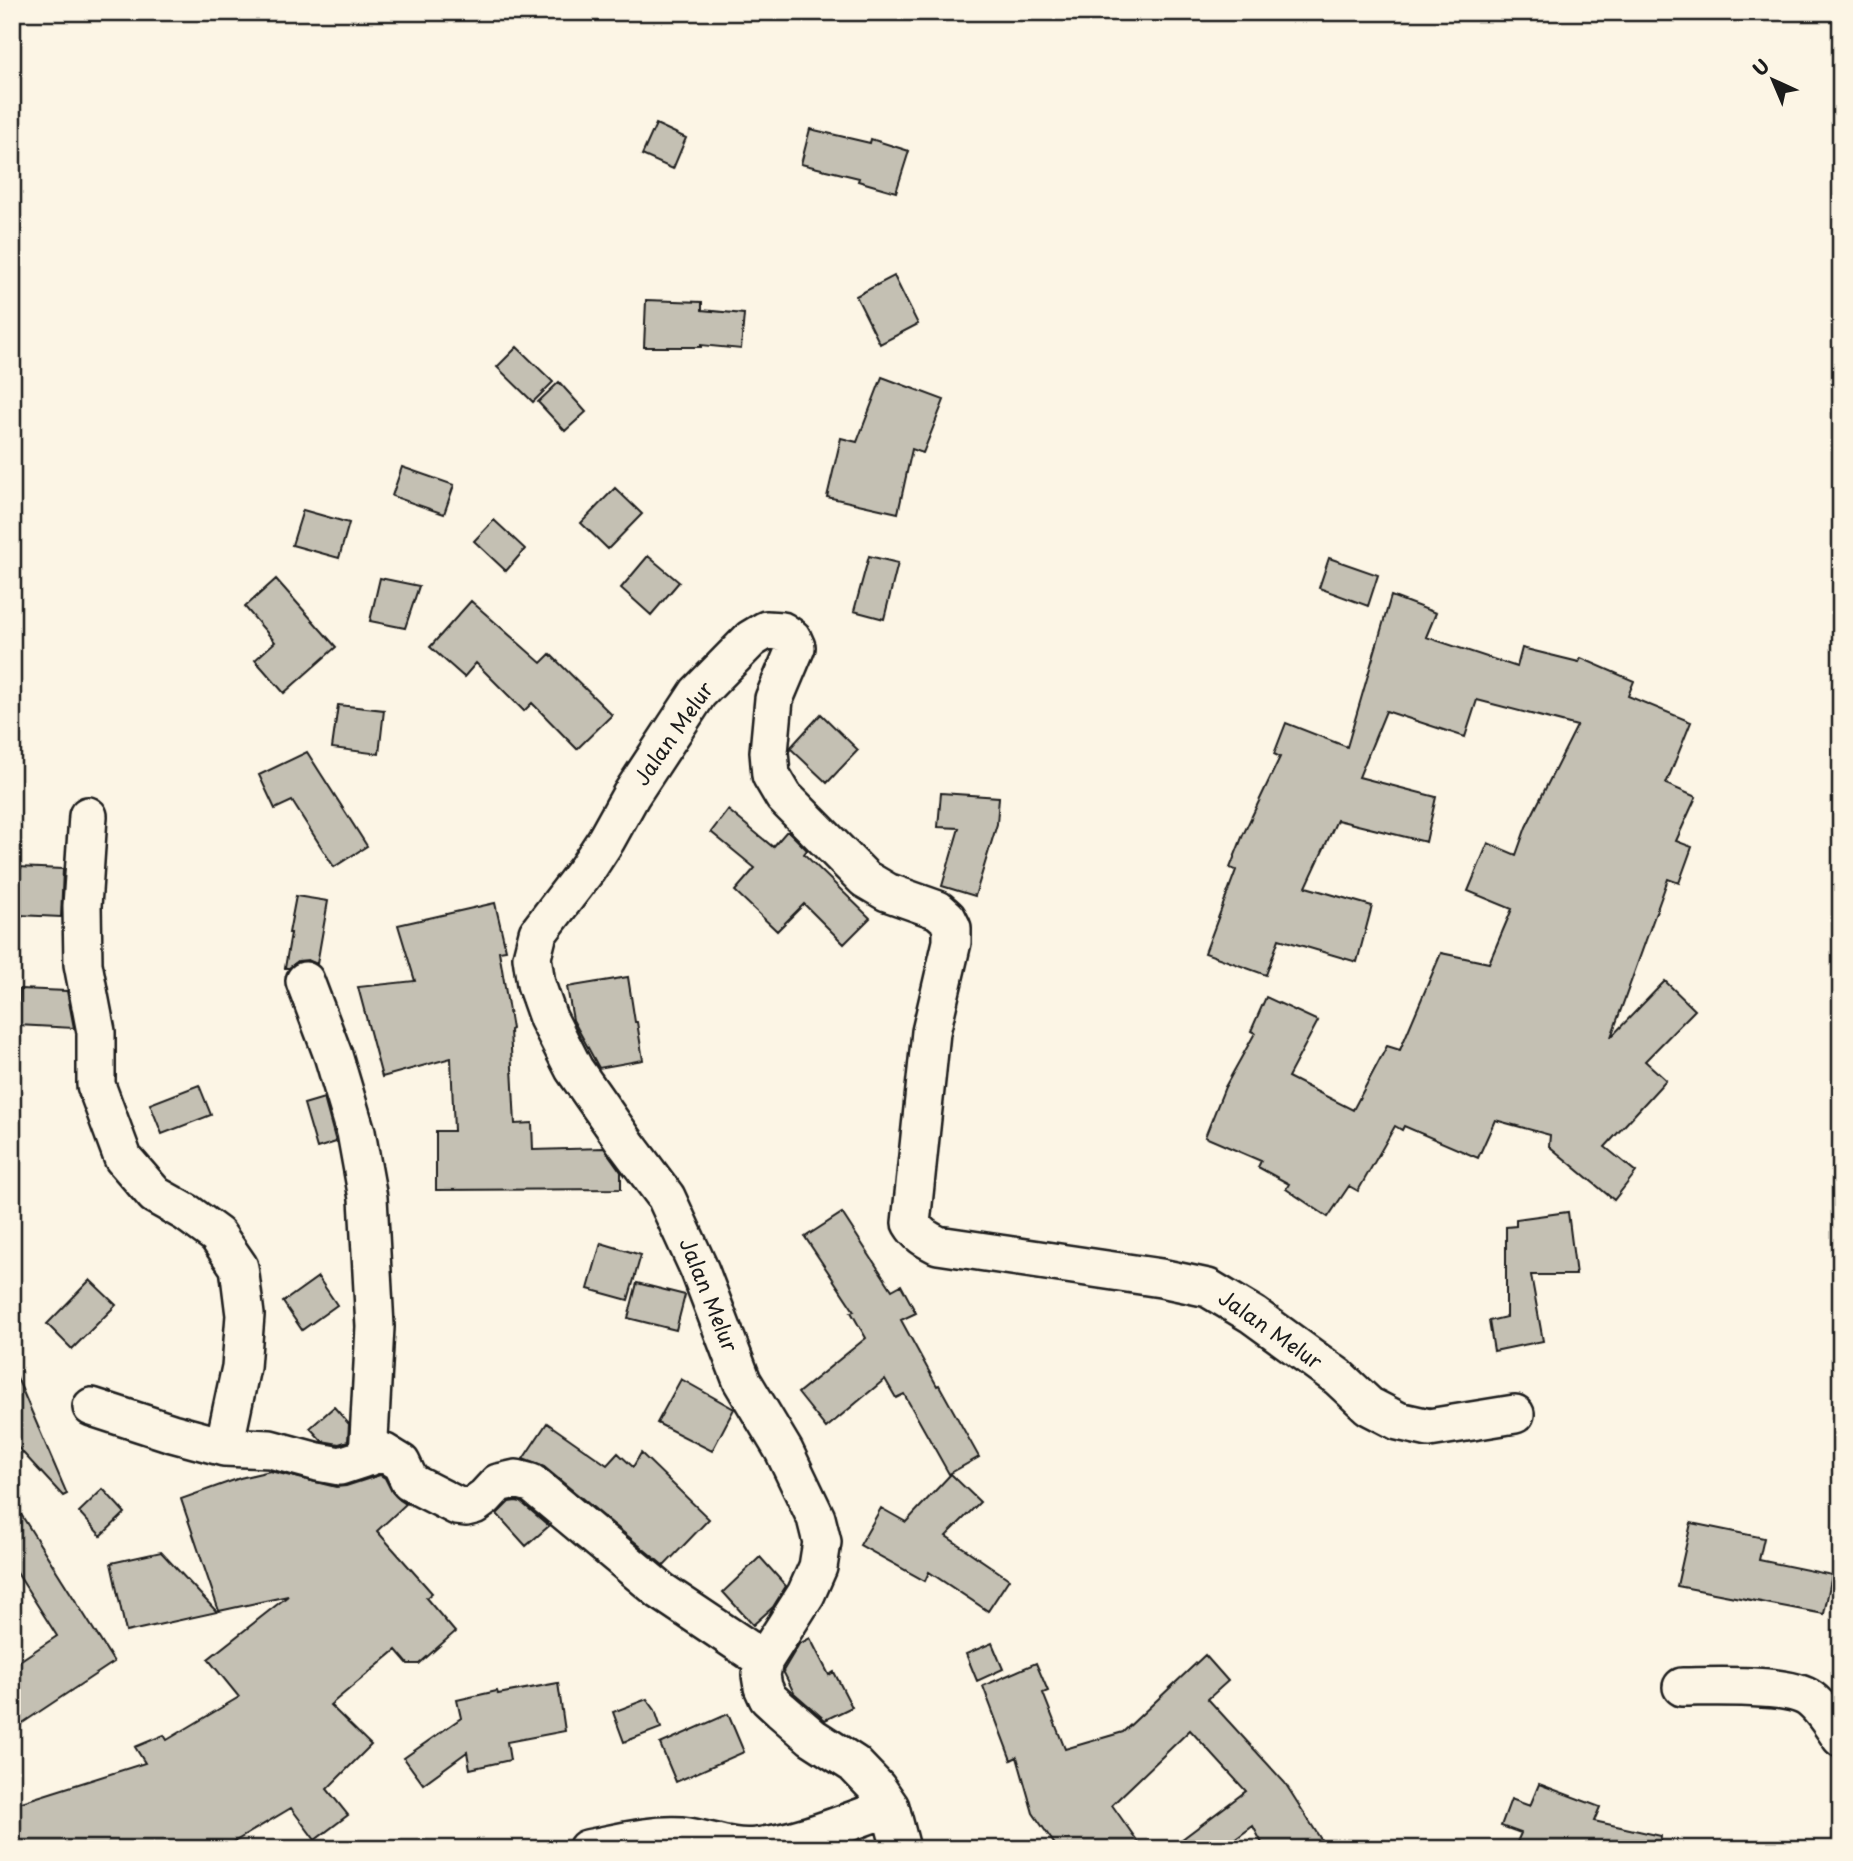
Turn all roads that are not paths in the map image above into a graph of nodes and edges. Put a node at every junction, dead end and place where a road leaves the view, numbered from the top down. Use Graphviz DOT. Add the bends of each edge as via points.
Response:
graph roads {
  1 [pos="88,816"];
  2 [pos="305,981"];
  3 [pos="93,1407"];
  4 [pos="1515,1414"];
  5 [pos="224,1447"];
  6 [pos="368,1457"];
  7 [pos="764,1660"];
  8 [pos="1682,1687"];
  9 [pos="1835,1714"];
  10 [pos="890,1807"];
  11 [pos="587,1849"];
  12 [pos="901,1849"];
  1 -- 5 [label="street" via="83,964 96,1032 96,1085 123,1158 155,1195 217,1235 239,1267 245,1315 241,1367"];
  2 -- 6 [label="street" via="352,1119 369,1198 375,1327"];
  3 -- 5 [label="street"];
  4 -- 7 [label="street, Jalan Melur" via="1429,1428 1398,1421 1369,1406 1327,1369 1208,1288 938,1245 916,1231 911,1223 931,1032 952,928 938,909 887,892 865,879 784,797 771,775 769,752 774,698 796,647 782,631 766,630 751,639 698,694 606,841 538,933 532,957 548,1018 574,1069 666,1196 742,1381 784,1451 816,1518 822,1542 818,1567"];
  5 -- 6 [label="street" via="270,1448 340,1466"];
  6 -- 7 [label="street" via="383,1452 401,1463 410,1482 457,1506 474,1505 498,1483 516,1479 531,1483 661,1591"];
  7 -- 10 [label="street" via="761,1675 768,1698 812,1737 854,1764"];
  8 -- 9 [label="street" via="1775,1688 1791,1691"];
  10 -- 11 [label="street" via="785,1843 721,1845 683,1836"];
  10 -- 12 [label="street"];
}
